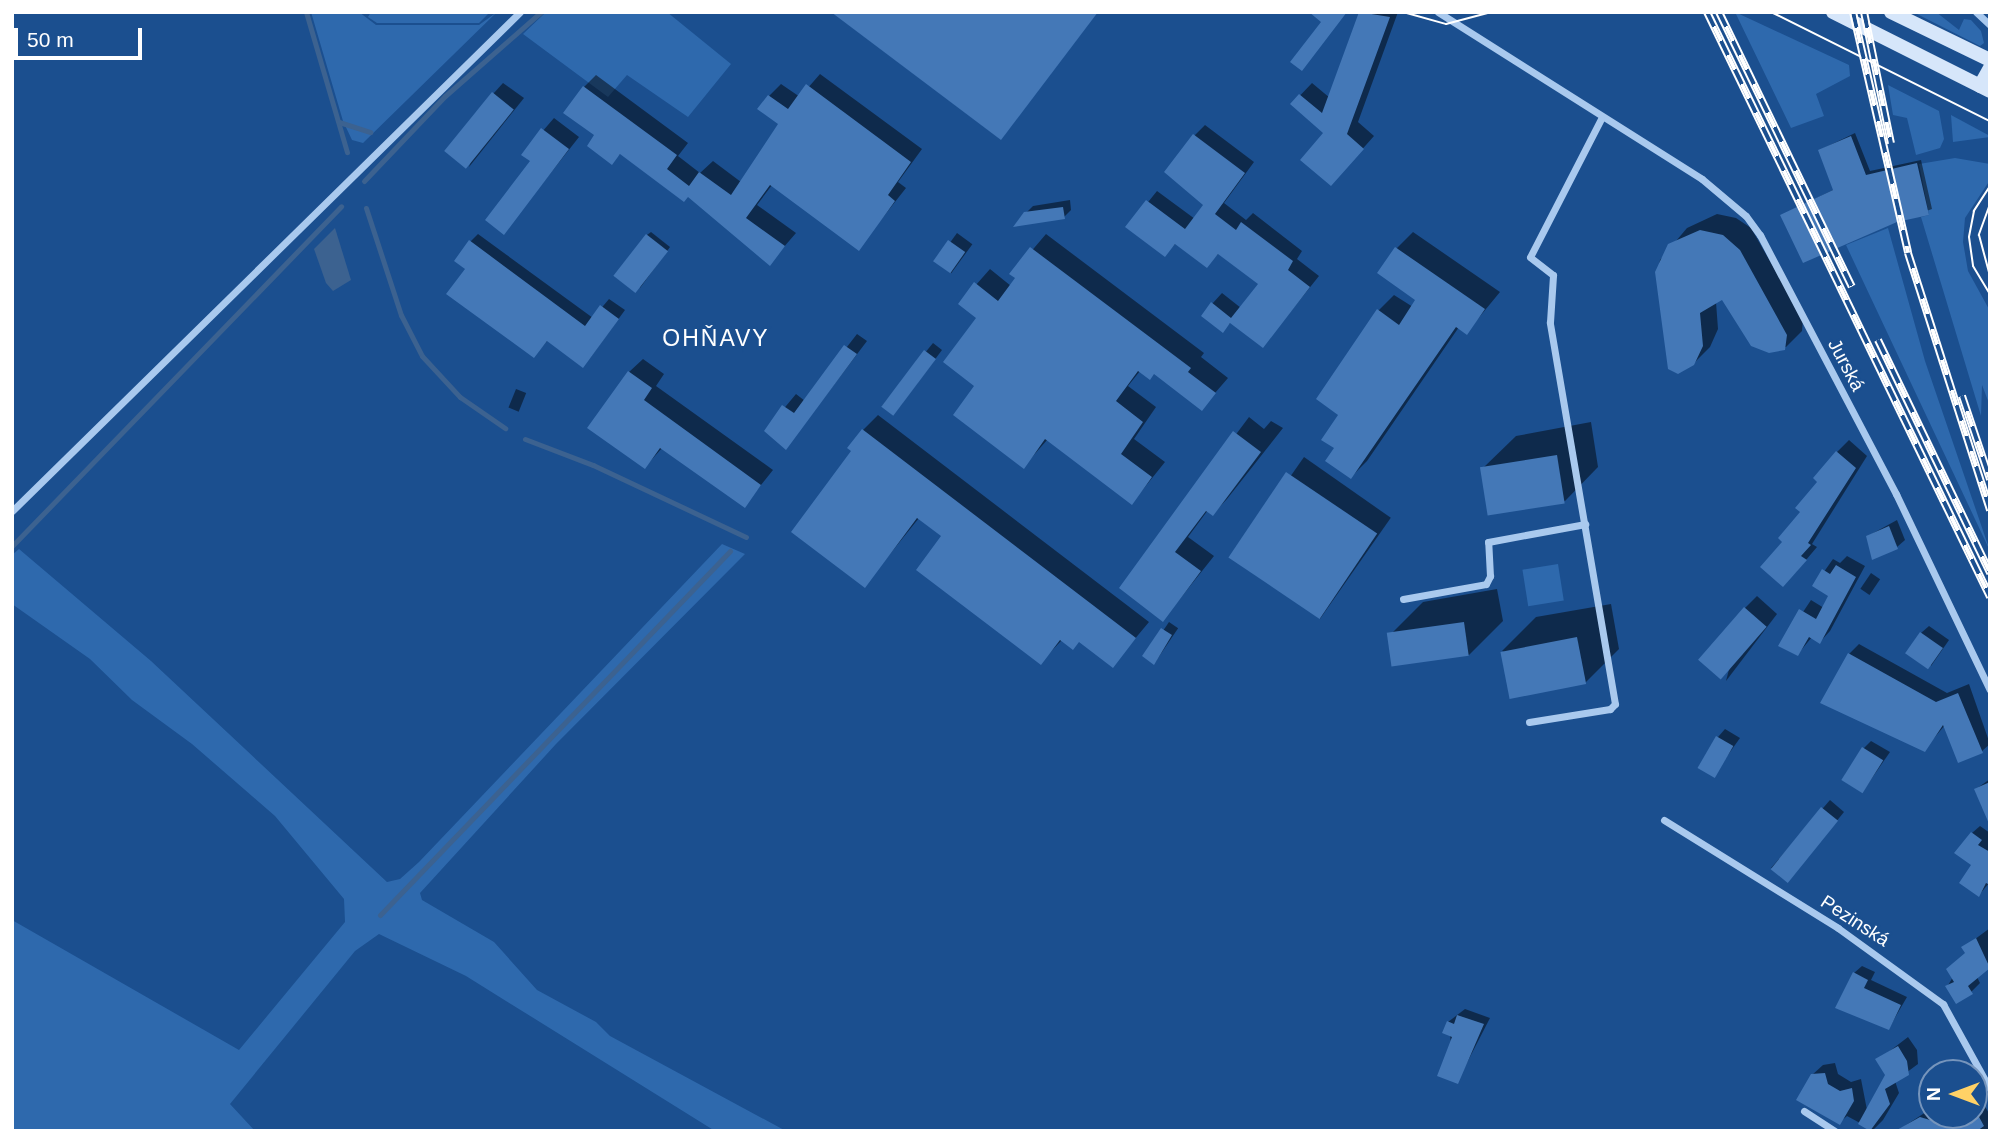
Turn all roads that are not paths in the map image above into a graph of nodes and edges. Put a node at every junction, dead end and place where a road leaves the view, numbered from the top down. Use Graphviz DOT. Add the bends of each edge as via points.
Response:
graph roads {
  1 [pos="520,12"];
  2 [pos="1438,12"];
  3 [pos="1833,12"];
  4 [pos="1891,12"];
  5 [pos="1976,12"];
  6 [pos="1989,24"];
  7 [pos="1990,60"];
  8 [pos="1990,68"];
  9 [pos="1985,89"];
  10 [pos="1601,119"];
  11 [pos="12,511"];
  12 [pos="1585,524"];
  13 [pos="1403,599"];
  14 [pos="1990,690"];
  15 [pos="1529,722"];
  16 [pos="1664,820"];
  17 [pos="1990,1089"];
  18 [pos="1804,1111"];
  19 [pos="1835,1131"];
  1 -- 11 [label="street"];
  2 -- 10 [label="street, Jurská"];
  3 -- 9 [label="main road"];
  4 -- 7 [label="main road"];
  5 -- 6 [label="street"];
  8 -- 9 [label="main road"];
  10 -- 12 [label="street" via="1530,257 1553,275 1550,322"];
  10 -- 14 [label="street, Jurská" via="1711,185 1760,235 1896,494"];
  12 -- 13 [label="street" via="1488,542 1490,576 1486,584"];
  12 -- 15 [label="street" via="1615,706"];
  16 -- 17 [label="street, Pezinská" via="1838,928 1943,1004"];
  18 -- 19 [label="street"];
}
